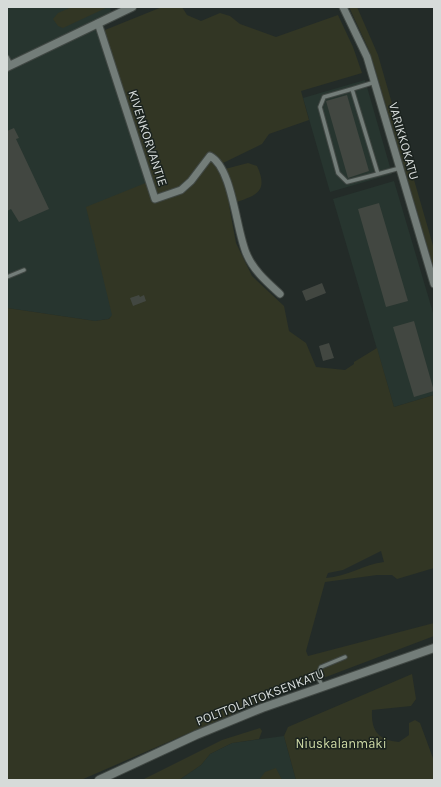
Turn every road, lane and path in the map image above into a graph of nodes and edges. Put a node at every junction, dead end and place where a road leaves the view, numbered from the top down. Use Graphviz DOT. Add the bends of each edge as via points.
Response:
graph roads {
  1 [pos="132,7"];
  2 [pos="343,7"];
  3 [pos="98,23"];
  4 [pos="8,63"];
  5 [pos="375,82"];
  6 [pos="352,89"];
  7 [pos="400,168"];
  8 [pos="378,174"];
  9 [pos="24,270"];
  10 [pos="7,278"];
  11 [pos="434,284"];
  12 [pos="280,294"];
  13 [pos="434,648"];
  14 [pos="345,657"];
  15 [pos="322,685"];
  16 [pos="99,780"];
  1 -- 3 [label="street"];
  2 -- 5 [label="street, VARIKKOKATU" via="367,56"];
  3 -- 4 [label="street"];
  3 -- 12 [label="street, KIVENKORVANTIE" via="155,199 181,190 191,182 210,156 215,158 231,193 241,241 254,270"];
  5 -- 6 [label="lane"];
  5 -- 7 [label="street, VARIKKOKATU"];
  6 -- 8 [label="lane"];
  6 -- 8 [label="lane" via="324,97 320,106 338,173 347,182"];
  7 -- 8 [label="lane"];
  7 -- 11 [label="street, VARIKKOKATU"];
  9 -- 10 [label="lane"];
  13 -- 15 [label="street, POLTTOLAITOKSENKATU"];
  14 -- 15 [label="lane" via="321,667 317,676"];
  15 -- 16 [label="street, POLTTOLAITOKSENKATU" via="196,735"];
}
